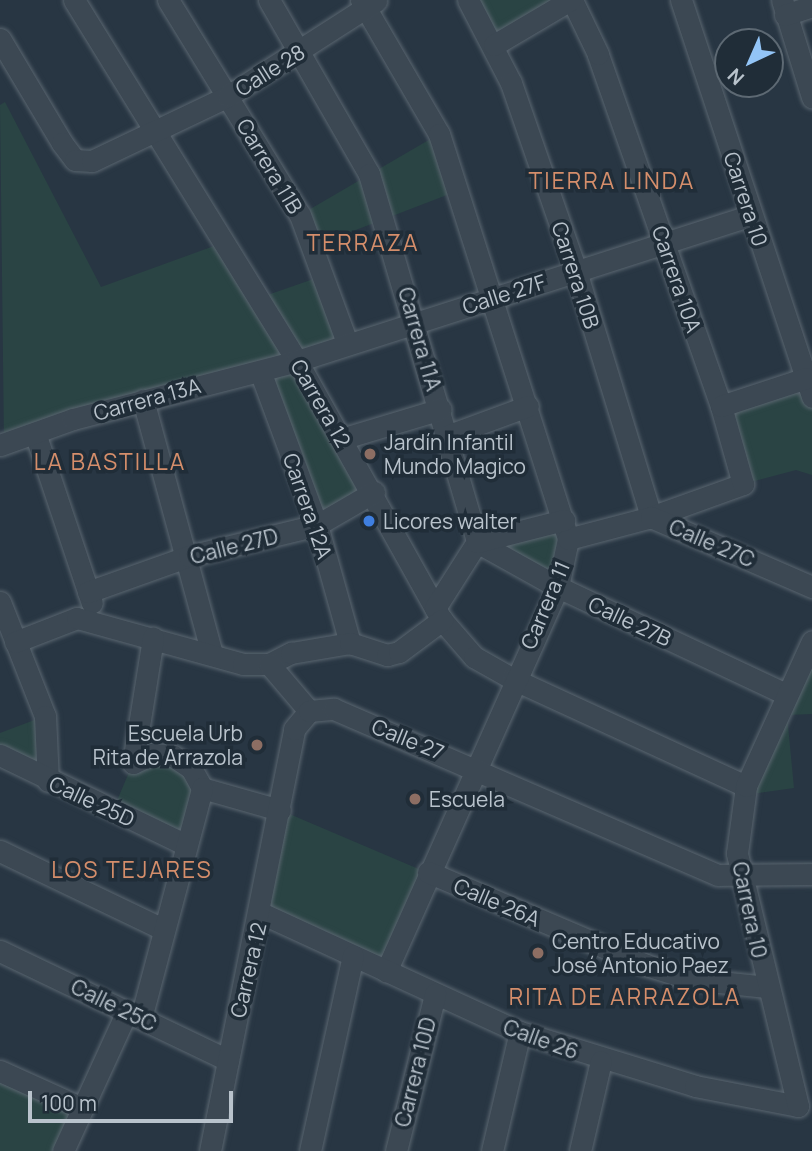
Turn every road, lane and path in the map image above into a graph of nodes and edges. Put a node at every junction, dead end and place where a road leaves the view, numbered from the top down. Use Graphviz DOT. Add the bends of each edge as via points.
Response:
graph roads {
  1 [pos="74,0"];
  2 [pos="168,0"];
  3 [pos="269,0"];
  4 [pos="468,0"];
  5 [pos="571,0"];
  6 [pos="681,0"];
  7 [pos="368,3"];
  8 [pos="812,6"];
  9 [pos="784,8"];
  10 [pos="0,39"];
  11 [pos="494,45"];
  12 [pos="299,51"];
  13 [pos="811,92"];
  14 [pos="228,96"];
  15 [pos="158,131"];
  16 [pos="751,215"];
  17 [pos="665,244"];
  18 [pos="576,271"];
  19 [pos="494,298"];
  20 [pos="414,321"];
  21 [pos="347,343"];
  22 [pos="297,361"];
  23 [pos="260,371"];
  24 [pos="809,387"];
  25 [pos="143,400"];
  26 [pos="527,406"];
  27 [pos="721,406"];
  28 [pos="441,410"];
  29 [pos="35,433"];
  30 [pos="449,435"];
  31 [pos="341,439"];
  32 [pos="0,445"];
  33 [pos="374,492"];
  34 [pos="651,517"];
  35 [pos="317,525"];
  36 [pos="566,529"];
  37 [pos="477,542"];
  38 [pos="190,556"];
  39 [pos="558,587"];
  40 [pos="812,587"];
  41 [pos="88,592"];
  42 [pos="0,602"];
  43 [pos="439,614"];
  44 [pos="98,620"];
  45 [pos="153,638"];
  46 [pos="812,641"];
  47 [pos="15,642"];
  48 [pos="350,643"];
  49 [pos="212,654"];
  50 [pos="269,663"];
  51 [pos="513,679"];
  52 [pos="785,694"];
  53 [pos="309,711"];
  54 [pos="0,755"];
  55 [pos="474,766"];
  56 [pos="48,781"];
  57 [pos="747,786"];
  58 [pos="202,788"];
  59 [pos="280,810"];
  60 [pos="184,844"];
  61 [pos="0,851"];
  62 [pos="428,872"];
  63 [pos="812,874"];
  64 [pos="739,877"];
  65 [pos="261,913"];
  66 [pos="163,929"];
  67 [pos="0,951"];
  68 [pos="353,956"];
  69 [pos="386,971"];
  70 [pos="767,988"];
  71 [pos="435,994"];
  72 [pos="134,1014"];
  73 [pos="520,1032"];
  74 [pos="228,1060"];
  75 [pos="601,1060"];
  76 [pos="0,1071"];
  77 [pos="798,1106"];
  78 [pos="82,1108"];
  79 [pos="64,1151"];
  80 [pos="210,1151"];
  81 [pos="310,1151"];
  82 [pos="396,1151"];
  83 [pos="492,1151"];
  84 [pos="580,1151"];
  1 -- 15 [label="street, Carrera 12"];
  2 -- 14 [label="street, Carrera 11B"];
  3 -- 12 [label="street, Carrera 11A"];
  4 -- 11 [label="street, Carrera 10B"];
  5 -- 11 [label="street"];
  5 -- 17 [label="street, Carrera 10A" via="598,54"];
  6 -- 16 [label="street, Carrera 10"];
  7 -- 12 [label="street, Calle 28"];
  7 -- 19 [label="street, Carrera 11" via="439,134"];
  8 -- 9 [label="street"];
  9 -- 13 [label="street"];
  10 -- 15 [label="street, Calle 28" via="75,160 92,161"];
  11 -- 18 [label="street, Carrera 10B"];
  12 -- 14 [label="street, Calle 28"];
  12 -- 20 [label="street, Carrera 11A" via="369,174"];
  14 -- 15 [label="street, Calle 28"];
  14 -- 21 [label="street, Carrera 11B" via="300,215"];
  15 -- 22 [label="street, Carrera 12"];
  16 -- 17 [label="street, Calle 27F"];
  16 -- 24 [label="street, Carrera 10"];
  17 -- 18 [label="street, Calle 27F"];
  17 -- 27 [label="street, Carrera 10A"];
  18 -- 19 [label="street, Calle 27F"];
  18 -- 34 [label="street, Carrera 10B"];
  19 -- 20 [label="street, Calle 27F"];
  19 -- 26 [label="street, Carrera 11"];
  20 -- 21 [label="street, Calle 27F"];
  20 -- 28 [label="street, Carrera 11A"];
  21 -- 22 [label="street, Calle 27F"];
  22 -- 23 [label="street, Carrera 13A"];
  22 -- 31 [label="street, Carrera 12"];
  23 -- 25 [label="street, Carrera 13A"];
  23 -- 35 [label="street, Carrera 12A"];
  24 -- 27 [label="street"];
  25 -- 29 [label="street, Carrera 13A"];
  25 -- 38 [label="street"];
  26 -- 30 [label="street"];
  26 -- 36 [label="street, Carrera 11"];
  27 -- 34 [label="street, Carrera 10A" via="743,484"];
  28 -- 30 [label="street, Carrera 11A"];
  28 -- 31 [label="street"];
  29 -- 32 [label="street, Carrera 13A"];
  29 -- 41 [label="street"];
  30 -- 37 [label="street, Carrera 11A"];
  31 -- 33 [label="street, Carrera 12"];
  33 -- 35 [label="street, Calle 27D"];
  33 -- 43 [label="street, Carrera 12"];
  34 -- 36 [label="street, Calle 27C"];
  34 -- 40 [label="street, Calle 27C"];
  35 -- 38 [label="street, Calle 27D"];
  35 -- 48 [label="street, Carrera 12A"];
  36 -- 37 [label="street, Calle 27C"];
  36 -- 39 [label="street, Carrera 11"];
  37 -- 39 [label="street, Calle 27B"];
  37 -- 43 [label="street"];
  38 -- 41 [label="street, Calle 27D"];
  38 -- 49 [label="street"];
  39 -- 51 [label="street, Carrera 11"];
  39 -- 52 [label="street, Calle 27B"];
  41 -- 44 [label="street"];
  42 -- 47 [label="street"];
  43 -- 48 [label="street" via="399,652 387,654"];
  43 -- 51 [label="street, Carrera 12" via="474,657"];
  44 -- 45 [label="street"];
  44 -- 47 [label="street" via="77,618"];
  45 -- 49 [label="street"];
  45 -- 58 [label="street" via="133,763 152,754 173,756 191,768"];
  46 -- 52 [label="street, Carrera 10"];
  47 -- 56 [label="street" via="45,716"];
  48 -- 50 [label="street" via="291,653"];
  49 -- 50 [label="street" via="243,664"];
  50 -- 53 [label="street"];
  51 -- 55 [label="street, Carrera 11"];
  51 -- 57 [label="street, Carrera 12"];
  52 -- 57 [label="street, Carrera 10"];
  53 -- 55 [label="street, Calle 27" via="334,709"];
  53 -- 59 [label="street, Carrera 12" via="294,729"];
  54 -- 56 [label="street, Calle 25D"];
  55 -- 62 [label="street, Carrera 11"];
  55 -- 64 [label="street, Calle 27" via="699,868"];
  56 -- 60 [label="street, Calle 25D"];
  57 -- 64 [label="street, Carrera 10" via="740,816"];
  58 -- 59 [label="street"];
  58 -- 60 [label="street"];
  59 -- 65 [label="street, Carrera 12"];
  60 -- 66 [label="street"];
  61 -- 66 [label="street"];
  62 -- 69 [label="street, Carrera 11"];
  62 -- 70 [label="street, Calle 26A" via="646,965 691,979"];
  63 -- 64 [label="street, Calle 27"];
  64 -- 70 [label="street, Carrera 10"];
  65 -- 68 [label="street, Calle 26"];
  65 -- 74 [label="street, Carrera 12"];
  66 -- 72 [label="street"];
  67 -- 72 [label="street, Calle 25C"];
  68 -- 69 [label="street, Calle 26"];
  68 -- 81 [label="street"];
  69 -- 71 [label="street, Calle 26"];
  70 -- 77 [label="street, Carrera 10"];
  71 -- 73 [label="street, Calle 26"];
  71 -- 82 [label="street, Carrera 10D"];
  72 -- 74 [label="street, Calle 25C"];
  72 -- 78 [label="street"];
  73 -- 75 [label="street, Calle 26"];
  73 -- 83 [label="street"];
  74 -- 80 [label="street, Carrera 12"];
  75 -- 77 [label="street, Calle 26"];
  75 -- 84 [label="street"];
  76 -- 78 [label="street"];
  78 -- 79 [label="street"];
}
